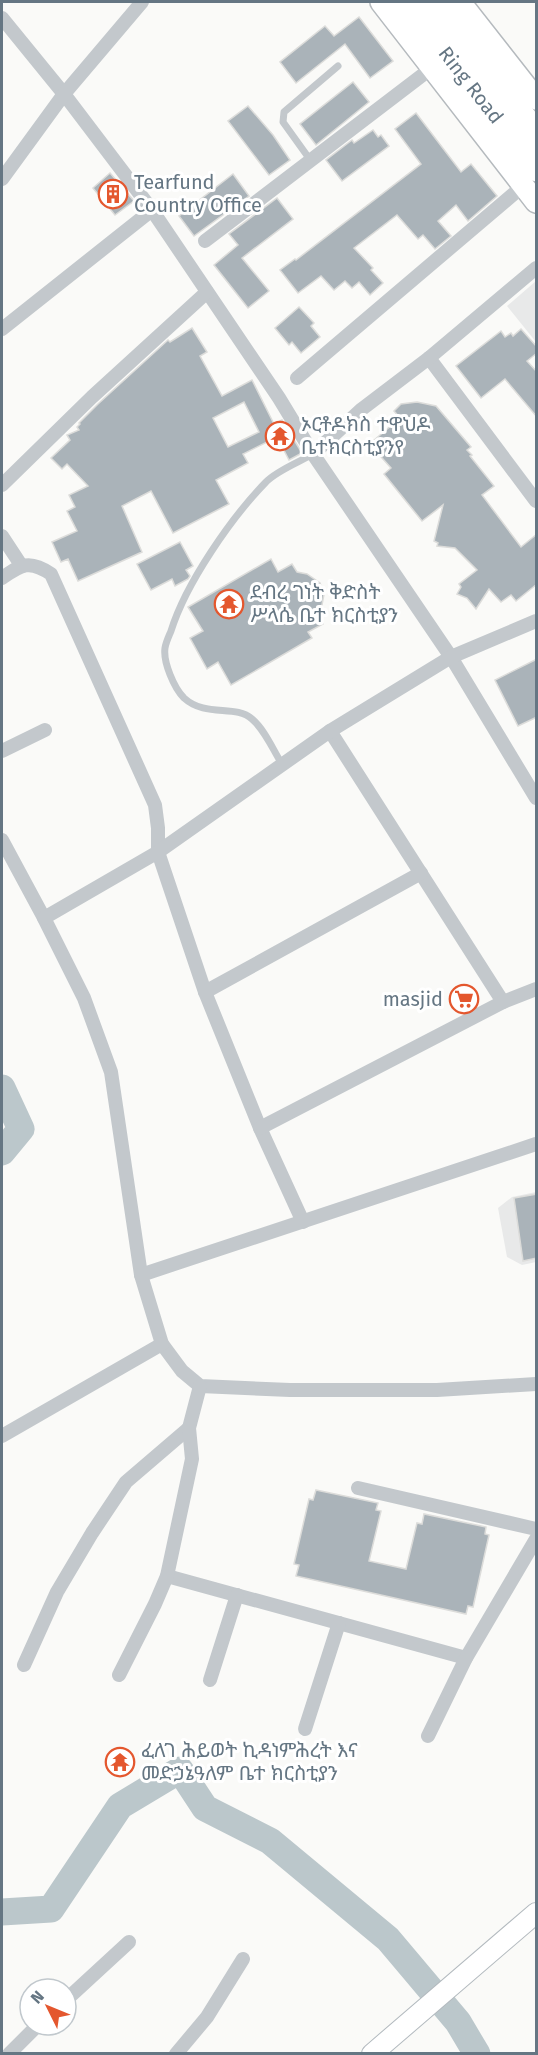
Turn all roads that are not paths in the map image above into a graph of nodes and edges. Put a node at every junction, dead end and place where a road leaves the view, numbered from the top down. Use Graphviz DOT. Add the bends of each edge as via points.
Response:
graph roads {
  1 [pos="142,2"];
  2 [pos="381,2"];
  3 [pos="406,2"];
  4 [pos="433,2"];
  5 [pos="460,2"];
  6 [pos="2,18"];
  7 [pos="338,66"];
  8 [pos="433,67"];
  9 [pos="64,94"];
  10 [pos="537,99"];
  11 [pos="537,134"];
  12 [pos="311,161"];
  13 [pos="530,177"];
  14 [pos="2,179"];
  15 [pos="537,202"];
  16 [pos="152,210"];
  17 [pos="205,241"];
  18 [pos="537,268"];
  19 [pos="207,292"];
  20 [pos="2,329"];
  21 [pos="429,358"];
  22 [pos="297,378"];
  23 [pos="313,454"];
  24 [pos="2,485"];
  25 [pos="537,501"];
  26 [pos="2,536"];
  27 [pos="21,565"];
  28 [pos="2,578"];
  29 [pos="537,621"];
  30 [pos="451,657"];
  31 [pos="45,730"];
  32 [pos="330,731"];
  33 [pos="2,751"];
  34 [pos="282,764"];
  35 [pos="537,798"];
  36 [pos="2,840"];
  37 [pos="158,852"];
  38 [pos="421,873"];
  39 [pos="44,918"];
  40 [pos="537,989"];
  41 [pos="205,992"];
  42 [pos="503,1002"];
  43 [pos="260,1128"];
  44 [pos="537,1144"];
  45 [pos="303,1222"];
  46 [pos="141,1275"];
  47 [pos="162,1344"];
  48 [pos="537,1384"];
  49 [pos="200,1386"];
  50 [pos="189,1428"];
  51 [pos="2,1436"];
  52 [pos="358,1488"];
  53 [pos="537,1529"];
  54 [pos="537,1539"];
  55 [pos="167,1575"];
  56 [pos="237,1595"];
  57 [pos="339,1623"];
  58 [pos="466,1658"];
  59 [pos="24,1665"];
  60 [pos="119,1675"];
  61 [pos="210,1680"];
  62 [pos="305,1729"];
  63 [pos="428,1736"];
  64 [pos="537,1913"];
  65 [pos="129,1942"];
  66 [pos="243,1959"];
  67 [pos="78,1989"];
  68 [pos="26,2037"];
  69 [pos="9,2054"];
  70 [pos="176,2054"];
  71 [pos="372,2054"];
  1 -- 9 [label="street"];
  2 -- 8 [label="main road"];
  3 -- 13 [label="highway, Ring Road" via="466,81"];
  4 -- 11 [label="highway, Ring Road"];
  5 -- 10 [label="main road"];
  6 -- 9 [label="street"];
  7 -- 12 [label="lane" via="284,112 283,122"];
  8 -- 12 [label="street"];
  8 -- 13 [label="main road"];
  9 -- 14 [label="street"];
  9 -- 16 [label="street"];
  12 -- 17 [label="street"];
  13 -- 15 [label="main road"];
  13 -- 22 [label="street"];
  16 -- 19 [label="street"];
  16 -- 20 [label="street"];
  18 -- 21 [label="street"];
  19 -- 23 [label="street"];
  19 -- 24 [label="street"];
  21 -- 23 [label="street" via="362,409"];
  21 -- 25 [label="street"];
  23 -- 30 [label="street"];
  23 -- 34 [label="lane" via="268,480 235,520 177,612 165,649 171,679 184,698 197,706 235,711 251,718"];
  26 -- 27 [label="street"];
  27 -- 28 [label="street"];
  27 -- 37 [label="street" via="39,566 51,574 155,805"];
  29 -- 30 [label="street"];
  30 -- 32 [label="street"];
  30 -- 35 [label="street"];
  31 -- 33 [label="street"];
  32 -- 34 [label="street"];
  32 -- 38 [label="street"];
  34 -- 37 [label="street"];
  36 -- 39 [label="street"];
  37 -- 39 [label="street"];
  37 -- 41 [label="street"];
  38 -- 41 [label="street"];
  38 -- 42 [label="street"];
  39 -- 46 [label="street" via="84,998 111,1072"];
  40 -- 42 [label="street"];
  41 -- 43 [label="street"];
  42 -- 43 [label="street"];
  43 -- 45 [label="street"];
  44 -- 45 [label="street"];
  45 -- 46 [label="street"];
  46 -- 47 [label="street"];
  47 -- 49 [label="street" via="182,1371"];
  47 -- 51 [label="street"];
  48 -- 49 [label="street" via="437,1390"];
  49 -- 50 [label="street"];
  50 -- 55 [label="street" via="192,1458"];
  50 -- 59 [label="street" via="126,1482 57,1592"];
  52 -- 53 [label="street"];
  54 -- 58 [label="street"];
  55 -- 56 [label="street"];
  55 -- 60 [label="street"];
  56 -- 57 [label="street"];
  56 -- 61 [label="street"];
  57 -- 58 [label="street"];
  57 -- 62 [label="street"];
  58 -- 63 [label="street"];
  64 -- 71 [label="street"];
  65 -- 67 [label="street"];
  66 -- 70 [label="street" via="207,2017"];
  68 -- 69 [label="street"];
}
